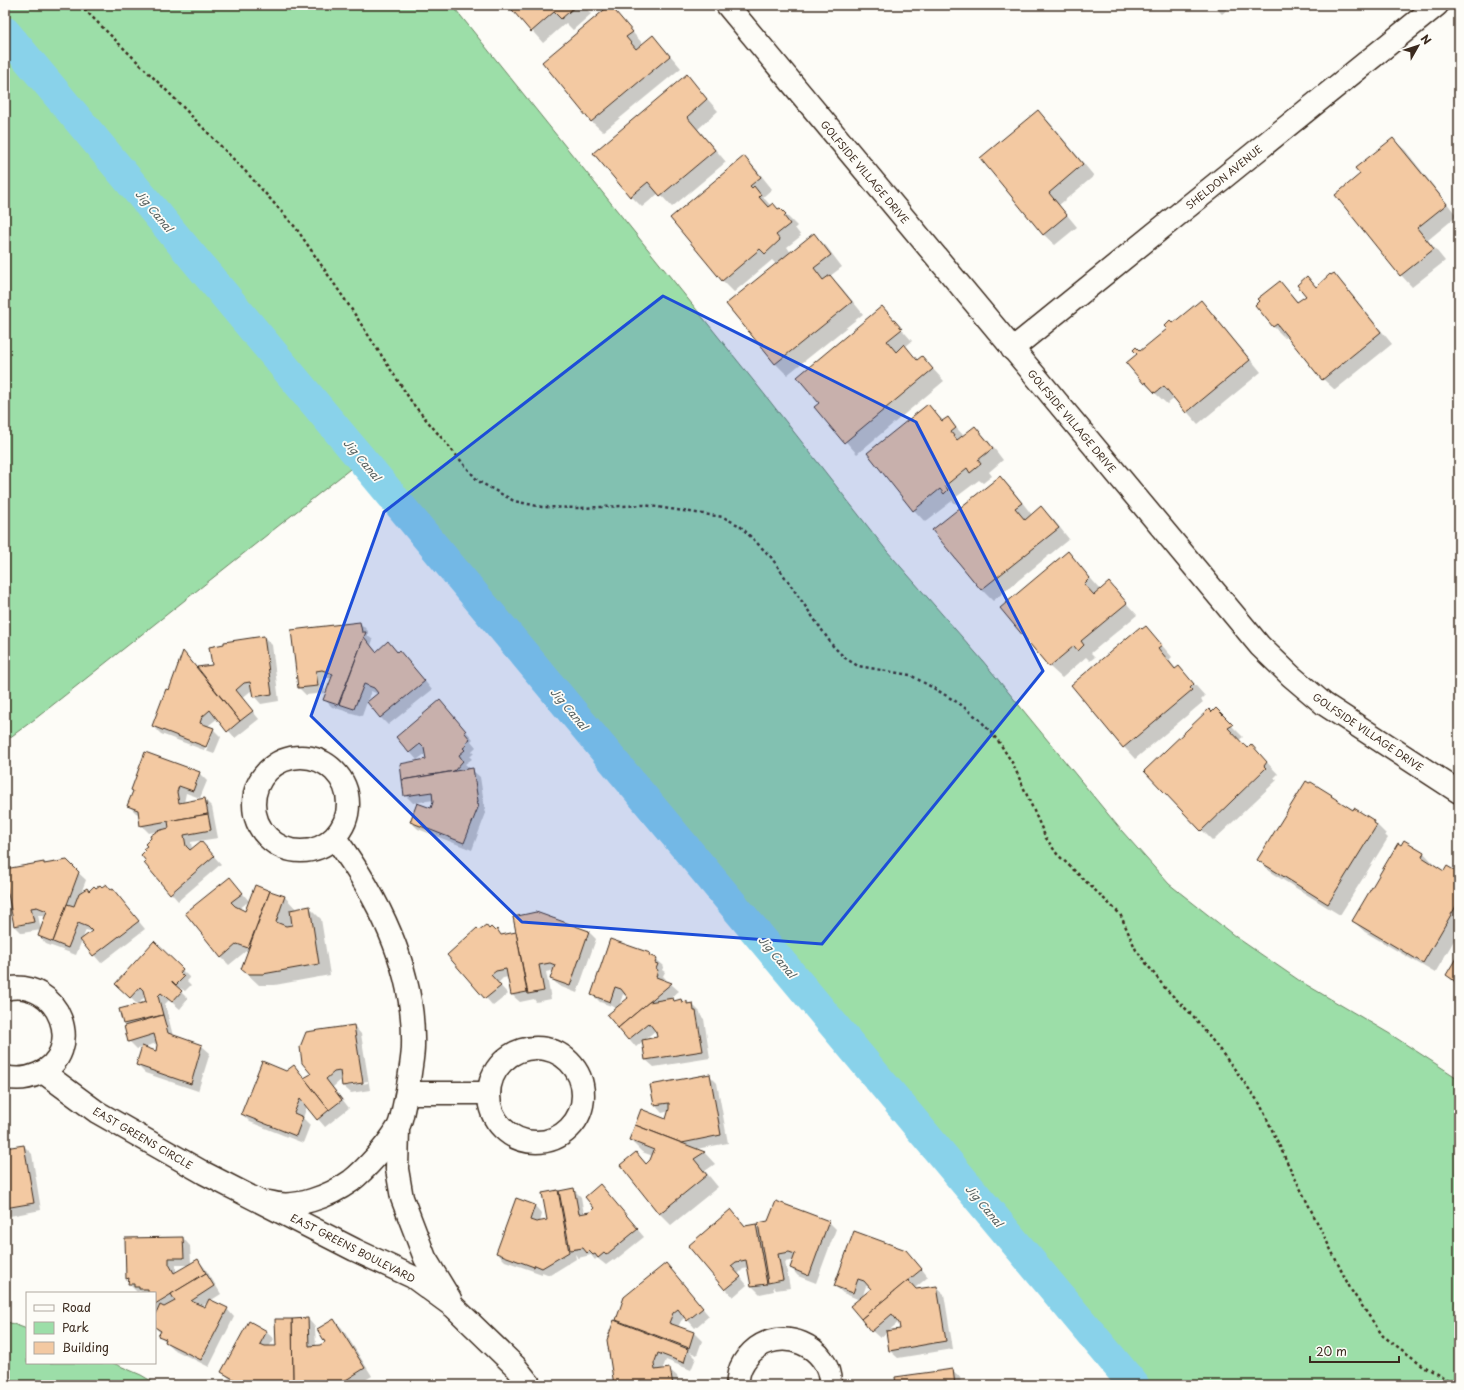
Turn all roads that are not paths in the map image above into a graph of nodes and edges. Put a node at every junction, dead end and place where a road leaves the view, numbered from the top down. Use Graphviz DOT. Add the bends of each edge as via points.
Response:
graph roads {
  1 [pos="727,5"];
  2 [pos="1437,5"];
  3 [pos="1012,349"];
  4 [pos="1459,792"];
  5 [pos="335,838"];
  6 [pos="5,989"];
  7 [pos="44,1072"];
  8 [pos="5,1077"];
  9 [pos="408,1093"];
  10 [pos="490,1093"];
  11 [pos="398,1128"];
  12 [pos="248,1196"];
  13 [pos="454,1307"];
  14 [pos="530,1385"];
  15 [pos="737,1385"];
  16 [pos="830,1385"];
  1 -- 3 [label="street, GOLFSIDE VILLAGE DRIVE"];
  2 -- 3 [label="street, SHELDON AVENUE"];
  3 -- 4 [label="street, GOLFSIDE VILLAGE DRIVE" via="1265,651 1324,704"];
  5 -- 5 [label="street" via="344,825 348,810 348,794 342,780 332,768 319,760 296,757 274,765 263,775 256,790 256,820 265,834 277,845 291,851 307,852 322,847"];
  5 -- 9 [label="street" via="369,888 396,947 406,977 412,1012 413,1047"];
  6 -- 7 [label="street" via="29,988 42,994 54,1005 61,1018 64,1033 62,1048"];
  7 -- 8 [label="street" via="30,1078"];
  7 -- 12 [label="street, EAST GREENS CIRCLE" via="97,1112"];
  9 -- 10 [label="street"];
  9 -- 11 [label="street"];
  10 -- 10 [label="street" via="491,1110 499,1124 510,1135 526,1141 542,1142 557,1138 570,1128 579,1115 583,1099 582,1085 576,1071 566,1060 553,1052 539,1049 524,1050 510,1056 492,1079"];
  11 -- 12 [label="street" via="359,1175 340,1189 297,1204 272,1203"];
  11 -- 13 [label="street, EAST GREENS BOULEVARD" via="397,1169 402,1198 425,1258"];
  12 -- 13 [label="street, EAST GREENS BOULEVARD" via="413,1277"];
  13 -- 14 [label="street, EAST GREENS BOULEVARD" via="515,1366"];
  15 -- 16 [label="street" via="741,1367 758,1346 773,1340 788,1339 804,1344 816,1353 825,1365"];
}
